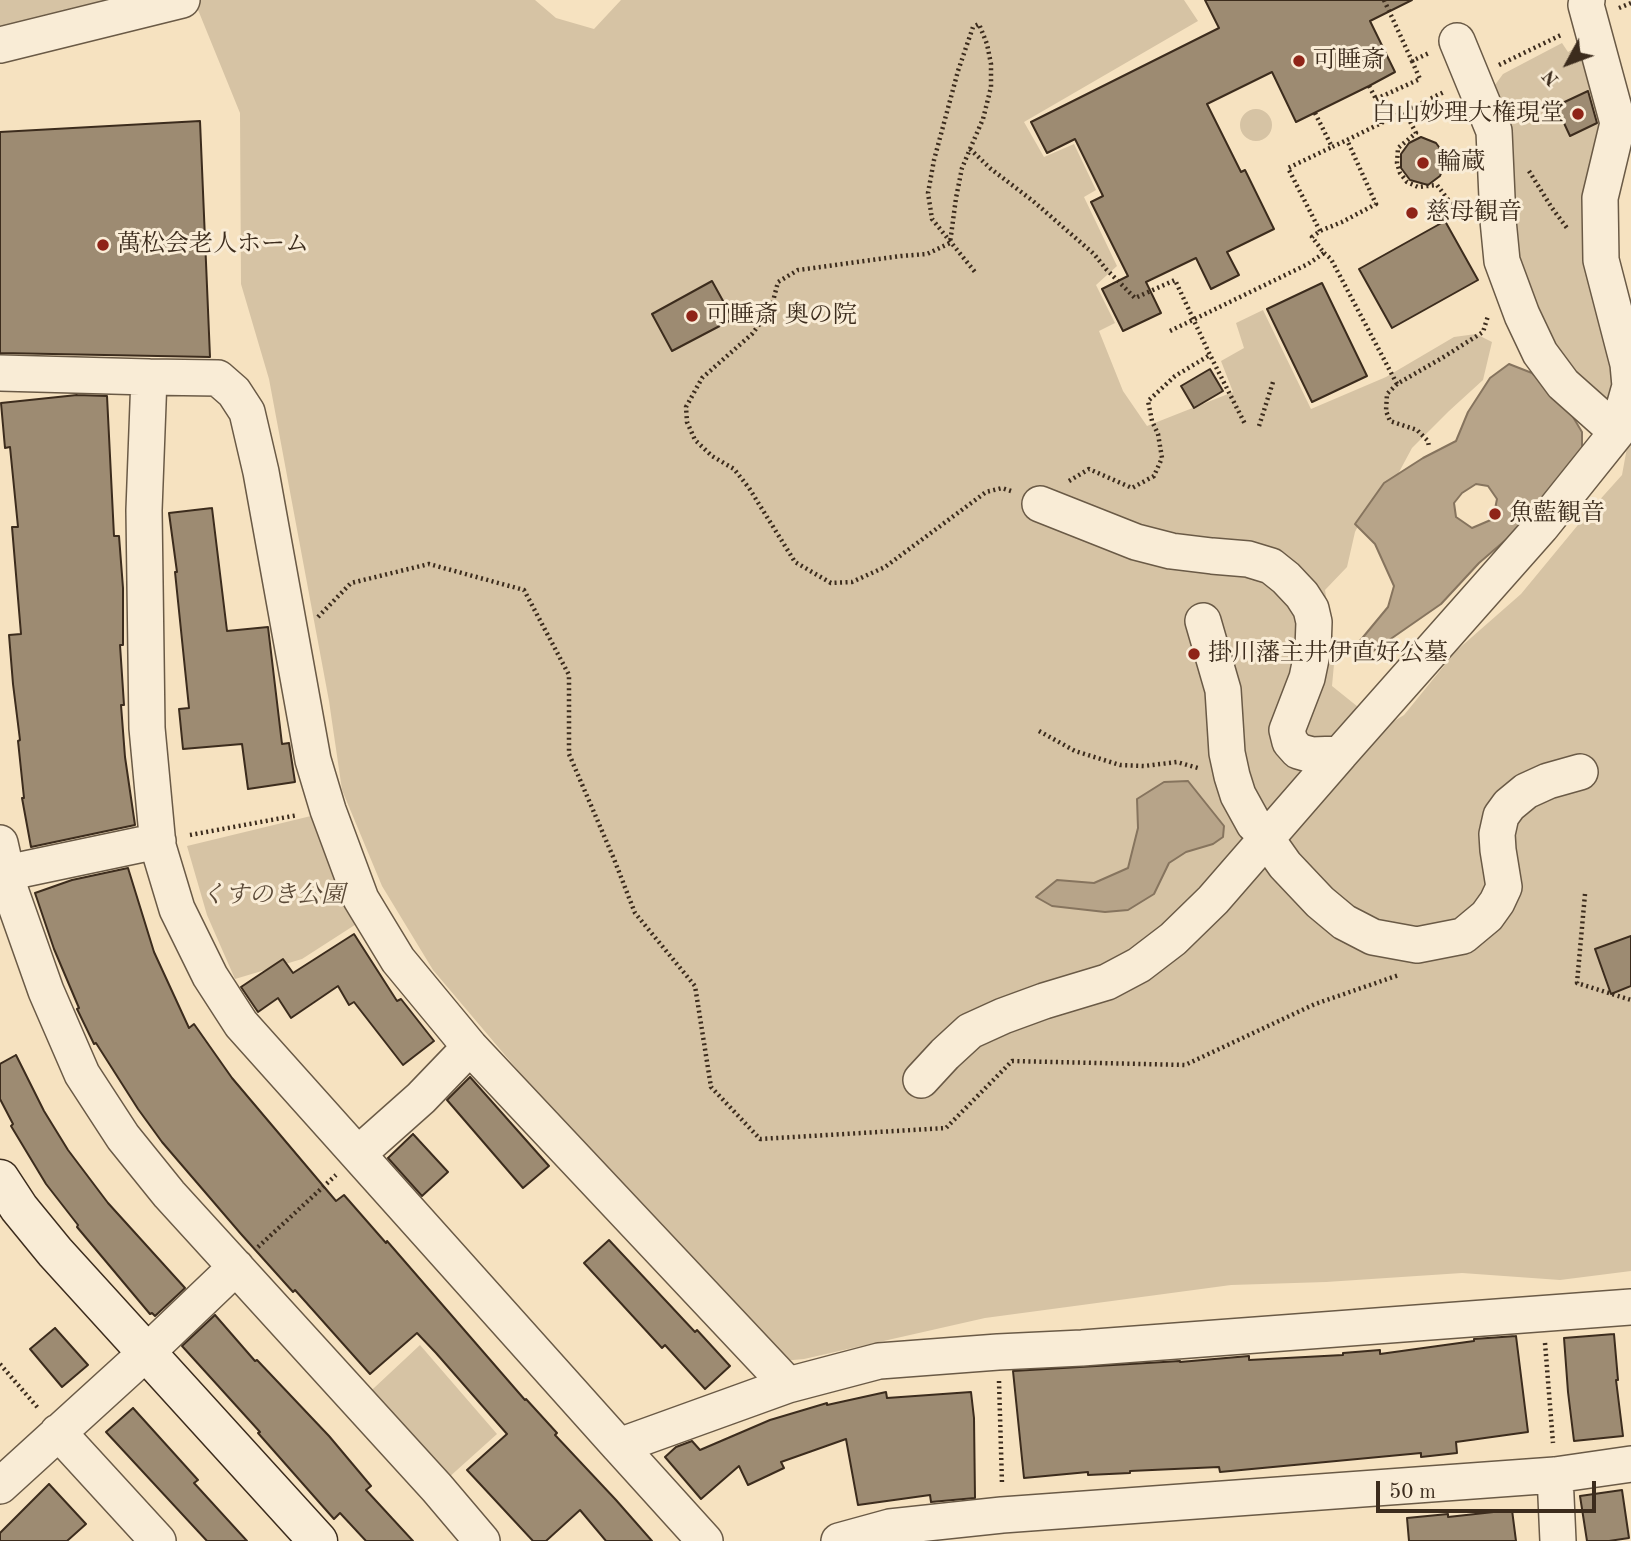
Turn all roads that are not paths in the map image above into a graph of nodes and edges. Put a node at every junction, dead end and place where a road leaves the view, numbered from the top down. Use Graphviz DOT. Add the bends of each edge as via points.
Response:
graph roads {
  1 [pos="182,0"];
  2 [pos="1587,0"];
  3 [pos="1457,41"];
  4 [pos="0,46"];
  5 [pos="0,373"];
  6 [pos="149,377"];
  7 [pos="1617,432"];
  8 [pos="1040,504"];
  9 [pos="1203,621"];
  10 [pos="1340,754"];
  11 [pos="1580,772"];
  12 [pos="1266,838"];
  13 [pos="158,841"];
  14 [pos="3,858"];
  15 [pos="470,1047"];
  16 [pos="921,1080"];
  17 [pos="358,1154"];
  18 [pos="0,1178"];
  19 [pos="236,1267"];
  20 [pos="1631,1307"];
  21 [pos="146,1353"];
  22 [pos="788,1385"];
  23 [pos="58,1432"];
  24 [pos="620,1446"];
  25 [pos="1631,1464"];
  26 [pos="1555,1475"];
  27 [pos="0,1486"];
  28 [pos="158,1541"];
  29 [pos="318,1541"];
  30 [pos="482,1541"];
  31 [pos="705,1541"];
  32 [pos="839,1541"];
  33 [pos="1558,1541"];
  1 -- 4 [label="street"];
  2 -- 7 [label="street" via="1618,123 1600,198 1601,260 1630,386"];
  3 -- 7 [label="street" via="1494,131 1502,261 1522,315 1540,353 1563,384"];
  5 -- 6 [label="street"];
  6 -- 13 [label="street" via="144,510 147,728"];
  6 -- 15 [label="street" via="218,378 247,412 313,760 328,810 361,899 398,960"];
  7 -- 10 [label="street" via="1542,527"];
  8 -- 10 [label="street" via="1136,542 1171,551 1248,559 1271,566 1286,578 1302,595 1314,622 1307,678 1287,730 1290,742 1298,751 1312,755"];
  9 -- 12 [label="street" via="1223,690 1232,776 1238,795"];
  10 -- 12 [label="street"];
  11 -- 12 [label="street" via="1526,791 1501,816 1497,842 1504,887 1487,916 1464,936 1417,945 1373,937 1320,902"];
  12 -- 16 [label="street" via="1213,900 1139,965 1107,982 970,1031"];
  13 -- 14 [label="street"];
  13 -- 17 [label="street" via="177,909 241,1024"];
  14 -- 19 [label="street" via="46,991 82,1074 123,1137"];
  15 -- 17 [label="street"];
  15 -- 22 [label="street"];
  17 -- 24 [label="street"];
  18 -- 21 [label="street" via="55,1252"];
  19 -- 21 [label="street"];
  19 -- 30 [label="street"];
  20 -- 22 [label="street" via="879,1361"];
  21 -- 23 [label="street"];
  21 -- 29 [label="street"];
  22 -- 24 [label="street"];
  23 -- 27 [label="street"];
  23 -- 28 [label="street"];
  24 -- 31 [label="street"];
  25 -- 26 [label="street"];
  26 -- 32 [label="street" via="1002,1515 890,1527"];
  26 -- 33 [label="street"];
}
